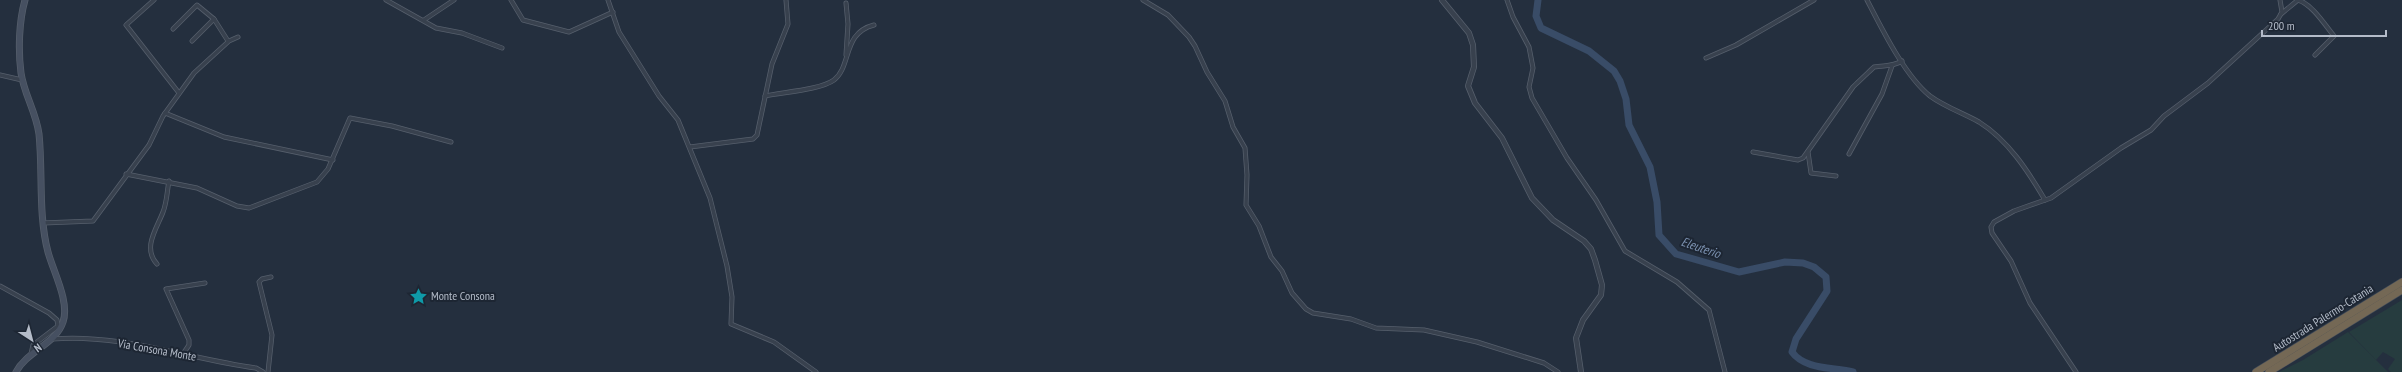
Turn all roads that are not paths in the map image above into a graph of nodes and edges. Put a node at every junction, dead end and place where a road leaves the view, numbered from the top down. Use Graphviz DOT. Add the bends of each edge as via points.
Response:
graph roads {
  1 [pos="25,0"];
  2 [pos="154,0"];
  3 [pos="386,0"];
  4 [pos="454,0"];
  5 [pos="511,0"];
  6 [pos="608,0"];
  7 [pos="786,0"];
  8 [pos="1144,0"];
  9 [pos="1442,0"];
  10 [pos="1507,0"];
  11 [pos="1814,0"];
  12 [pos="1867,0"];
  13 [pos="2280,0"];
  14 [pos="846,3"];
  15 [pos="613,12"];
  16 [pos="2281,14"];
  17 [pos="214,19"];
  18 [pos="424,20"];
  19 [pos="874,25"];
  20 [pos="173,29"];
  21 [pos="238,37"];
  22 [pos="192,41"];
  23 [pos="228,41"];
  24 [pos="502,48"];
  25 [pos="2315,55"];
  26 [pos="846,56"];
  27 [pos="1706,58"];
  28 [pos="1902,61"];
  29 [pos="1892,66"];
  30 [pos="0,75"];
  31 [pos="23,80"];
  32 [pos="179,93"];
  33 [pos="765,96"];
  34 [pos="165,113"];
  35 [pos="451,142"];
  36 [pos="690,147"];
  37 [pos="1753,152"];
  38 [pos="1808,152"];
  39 [pos="1849,154"];
  40 [pos="333,160"];
  41 [pos="126,174"];
  42 [pos="1836,176"];
  43 [pos="169,181"];
  44 [pos="2045,200"];
  45 [pos="43,223"];
  46 [pos="157,264"];
  47 [pos="271,277"];
  48 [pos="2402,282"];
  49 [pos="205,283"];
  50 [pos="0,286"];
  51 [pos="2402,290"];
  52 [pos="50,340"];
  53 [pos="31,354"];
  54 [pos="183,354"];
  55 [pos="16,372"];
  56 [pos="263,372"];
  57 [pos="268,372"];
  58 [pos="816,372"];
  59 [pos="1558,372"];
  60 [pos="1581,372"];
  61 [pos="1725,372"];
  62 [pos="2076,372"];
  63 [pos="2256,372"];
  64 [pos="2269,372"];
  1 -- 31 [label="main road" via="20,53"];
  2 -- 32 [label="street" via="126,26"];
  3 -- 18 [label="street"];
  4 -- 18 [label="street"];
  5 -- 15 [label="street" via="523,20 569,32"];
  6 -- 15 [label="street"];
  7 -- 33 [label="street" via="788,24 772,64"];
  8 -- 59 [label="street" via="1168,15 1189,37 1225,101 1233,127 1245,148 1246,205 1292,293 1306,309 1314,313 1351,319 1376,328 1424,330 1477,342 1544,363"];
  9 -- 60 [label="street" via="1469,33 1473,45 1474,67 1468,86 1475,103 1502,138 1532,198 1553,220 1584,241 1591,249 1602,285 1601,295 1583,320 1576,338"];
  10 -- 61 [label="street" via="1529,47 1533,68 1529,87 1532,98 1567,158 1596,200 1625,251 1677,282 1709,310"];
  11 -- 27 [label="street" via="1736,45"];
  12 -- 28 [label="street"];
  13 -- 16 [label="street"];
  14 -- 26 [label="street"];
  15 -- 36 [label="street" via="619,32 659,96 678,120"];
  16 -- 25 [label="street" via="2298,0 2323,22 2334,36"];
  16 -- 44 [label="street" via="2208,83 2164,116 2151,130"];
  17 -- 20 [label="street" via="197,5"];
  17 -- 22 [label="street"];
  17 -- 23 [label="street"];
  18 -- 24 [label="street" via="436,28 462,33"];
  19 -- 26 [label="street" via="860,30"];
  21 -- 23 [label="street"];
  23 -- 32 [label="street" via="194,74"];
  26 -- 33 [label="street" via="838,76 833,81 819,87"];
  28 -- 29 [label="street"];
  28 -- 44 [label="street" via="1930,96 1979,122 2011,149"];
  29 -- 38 [label="street" via="1869,70 1853,87"];
  29 -- 39 [label="street" via="1882,94"];
  30 -- 31 [label="street"];
  31 -- 45 [label="main road" via="39,133"];
  32 -- 34 [label="street"];
  33 -- 36 [label="street" via="757,135 753,139"];
  34 -- 40 [label="street" via="224,137"];
  34 -- 41 [label="street" via="149,145"];
  35 -- 40 [label="street" via="350,118"];
  36 -- 58 [label="street" via="710,198 723,244 732,297 731,324 769,340"];
  37 -- 38 [label="street" via="1798,160"];
  38 -- 42 [label="street" via="1811,173"];
  40 -- 43 [label="street" via="317,182 249,208 237,206 196,188"];
  41 -- 43 [label="street"];
  41 -- 45 [label="street" via="92,221"];
  43 -- 46 [label="street" via="163,211 151,241 151,255"];
  44 -- 62 [label="street" via="2034,202 1994,222 1992,234 2011,262 2030,303"];
  45 -- 52 [label="main road" via="48,252 64,307 64,321 60,330"];
  47 -- 57 [label="street" via="259,282 272,335"];
  48 -- 63 [label="highway, Autostrada Palermo-Catania"];
  49 -- 54 [label="street" via="166,289 189,340"];
  50 -- 53 [label="street" via="57,320 58,326 33,345"];
  51 -- 64 [label="highway, Autostrada Palermo-Catania"];
  52 -- 53 [label="main road"];
  52 -- 54 [label="street, Via Consona Monte" via="79,338 138,345"];
  53 -- 55 [label="main road"];
  54 -- 56 [label="street, Via Consona Monte" via="256,368"];
}
